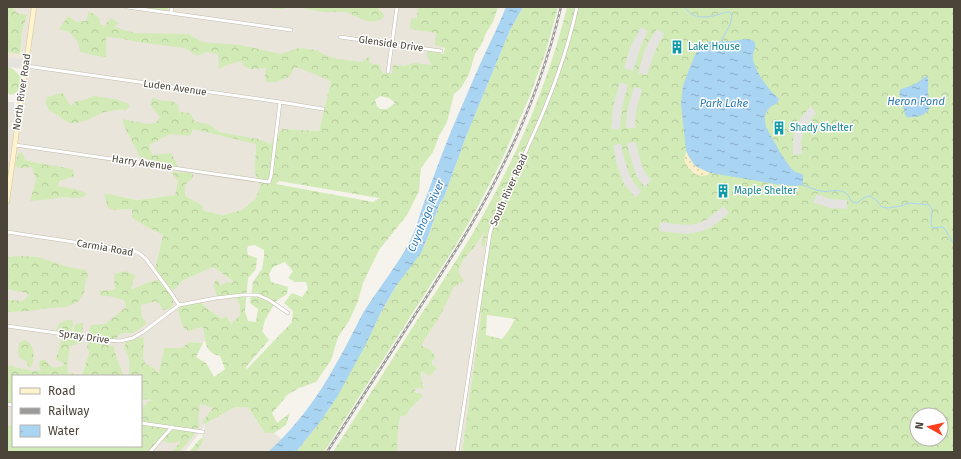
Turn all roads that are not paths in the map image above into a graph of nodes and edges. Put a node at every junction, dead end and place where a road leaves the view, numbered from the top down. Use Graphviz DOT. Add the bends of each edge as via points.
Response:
graph roads {
  1 [pos="34,7"];
  2 [pos="127,7"];
  3 [pos="172,7"];
  4 [pos="397,7"];
  5 [pos="577,7"];
  6 [pos="171,13"];
  7 [pos="291,30"];
  8 [pos="340,37"];
  9 [pos="392,44"];
  10 [pos="441,51"];
  11 [pos="26,66"];
  12 [pos="388,72"];
  13 [pos="280,102"];
  14 [pos="323,109"];
  15 [pos="15,145"];
  16 [pos="9,178"];
  17 [pos="7,201"];
  18 [pos="7,232"];
  19 [pos="179,305"];
  20 [pos="288,313"];
  21 [pos="7,326"];
  22 [pos="142,423"];
  23 [pos="172,427"];
  24 [pos="203,432"];
  25 [pos="150,452"];
  26 [pos="457,452"];
  1 -- 11 [label="street, North River Road"];
  2 -- 6 [label="street"];
  3 -- 6 [label="street"];
  4 -- 9 [label="street"];
  5 -- 26 [label="street, South River Road" via="551,93 490,233"];
  6 -- 7 [label="street"];
  8 -- 9 [label="street, Glenside Drive"];
  9 -- 10 [label="street, Glenside Drive"];
  9 -- 12 [label="street"];
  11 -- 13 [label="street, Luden Avenue"];
  11 -- 15 [label="street, North River Road"];
  13 -- 14 [label="street, Luden Avenue"];
  13 -- 15 [label="street, Harry Avenue" via="269,182"];
  15 -- 16 [label="street, North River Road"];
  16 -- 17 [label="street, North River Road"];
  18 -- 19 [label="street, Carmia Road" via="134,251 146,259"];
  19 -- 20 [label="street, Spray Drive" via="254,294 270,300"];
  19 -- 21 [label="street, Spray Drive" via="138,335 120,341"];
  22 -- 23 [label="street"];
  23 -- 24 [label="street"];
  23 -- 25 [label="street"];
}
